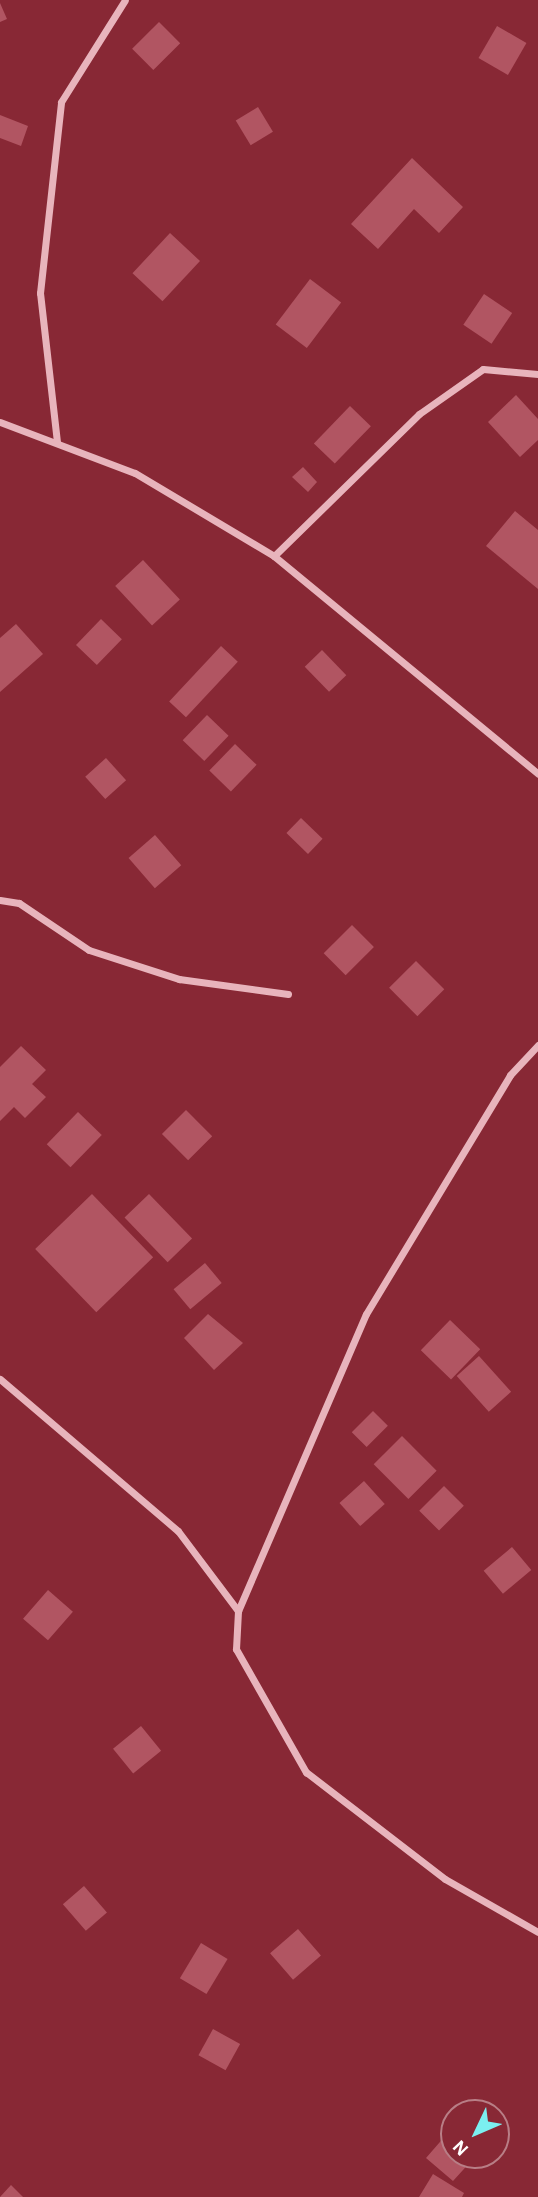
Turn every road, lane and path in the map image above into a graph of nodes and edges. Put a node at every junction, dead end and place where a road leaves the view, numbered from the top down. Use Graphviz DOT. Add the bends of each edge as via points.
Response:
graph roads {
  1 [pos="125,0"];
  2 [pos="538,374"];
  3 [pos="0,422"];
  4 [pos="57,442"];
  5 [pos="274,556"];
  6 [pos="538,774"];
  7 [pos="0,900"];
  8 [pos="288,994"];
  9 [pos="538,1045"];
  10 [pos="0,1379"];
  11 [pos="239,1611"];
  12 [pos="538,1932"];
  1 -- 4 [label="street" via="61,102 40,293"];
  2 -- 5 [label="street" via="483,369 419,414"];
  3 -- 4 [label="street"];
  4 -- 5 [label="street" via="135,473"];
  5 -- 6 [label="street"];
  7 -- 8 [label="street" via="19,903 89,950 178,979"];
  9 -- 11 [label="street" via="510,1074 366,1314"];
  10 -- 11 [label="street" via="178,1531"];
  11 -- 12 [label="street" via="236,1649 306,1772 445,1879"];
}
